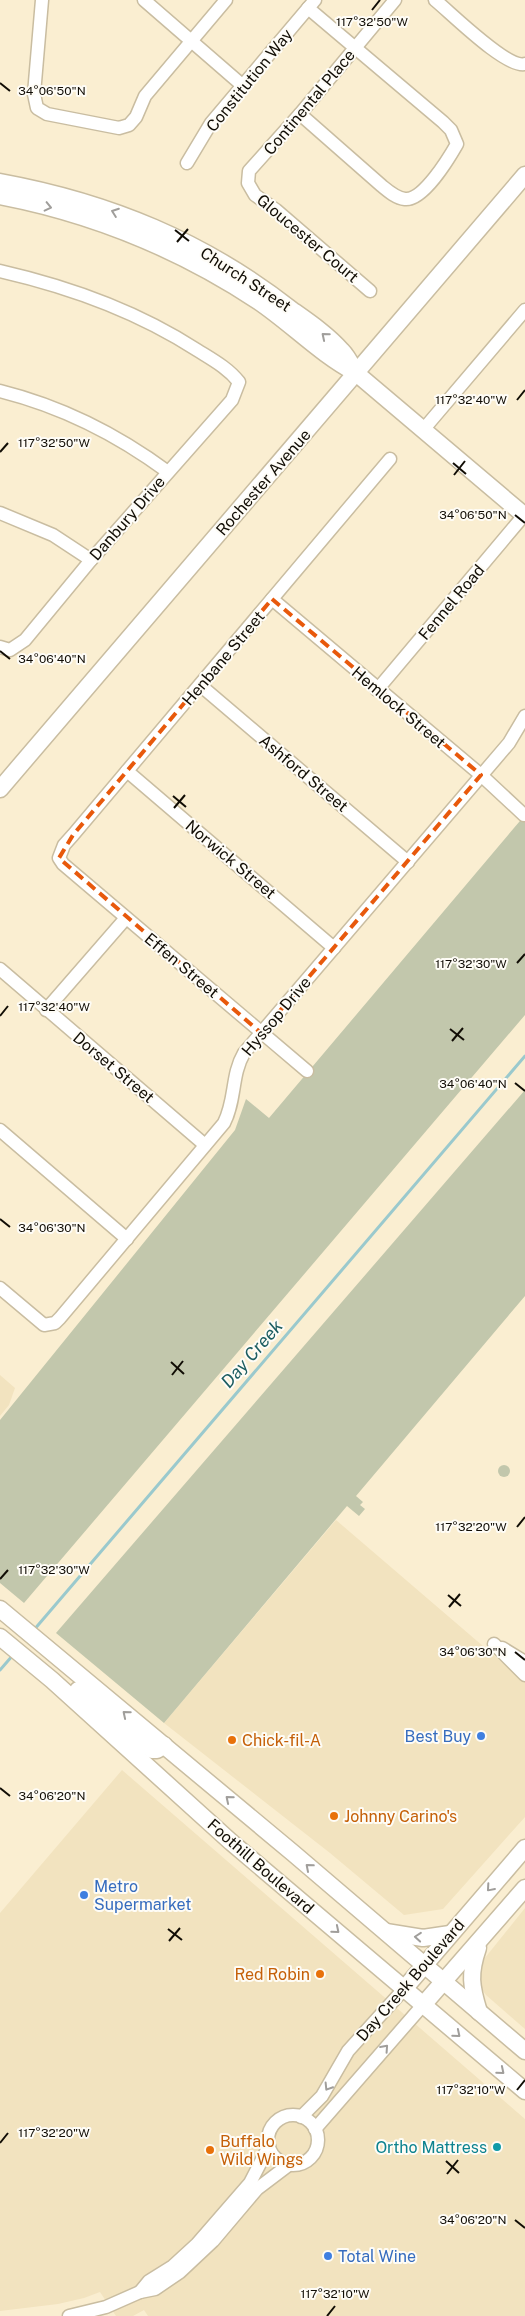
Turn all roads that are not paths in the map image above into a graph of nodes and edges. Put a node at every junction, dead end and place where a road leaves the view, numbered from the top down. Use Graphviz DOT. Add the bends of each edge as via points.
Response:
graph roads {
  1 [pos="42,0"];
  2 [pos="144,0"];
  3 [pos="226,0"];
  4 [pos="395,0"];
  5 [pos="435,0"];
  6 [pos="312,4"];
  7 [pos="192,40"];
  8 [pos="355,47"];
  9 [pos="522,65"];
  10 [pos="242,85"];
  11 [pos="300,114"];
  12 [pos="187,163"];
  13 [pos="525,175"];
  14 [pos="0,182"];
  15 [pos="248,183"];
  16 [pos="0,196"];
  17 [pos="0,271"];
  18 [pos="370,291"];
  19 [pos="525,310"];
  20 [pos="356,373"];
  21 [pos="0,391"];
  22 [pos="423,430"];
  23 [pos="390,459"];
  24 [pos="168,472"];
  25 [pos="0,513"];
  26 [pos="525,515"];
  27 [pos="91,560"];
  28 [pos="272,599"];
  29 [pos="5,648"];
  30 [pos="200,685"];
  31 [pos="378,690"];
  32 [pos="525,716"];
  33 [pos="127,771"];
  34 [pos="481,775"];
  35 [pos="0,789"];
  36 [pos="524,816"];
  37 [pos="59,858"];
  38 [pos="408,862"];
  39 [pos="126,918"];
  40 [pos="334,948"];
  41 [pos="0,970"];
  42 [pos="46,1010"];
  43 [pos="261,1033"];
  44 [pos="307,1070"];
  45 [pos="0,1130"];
  46 [pos="205,1145"];
  47 [pos="127,1239"];
  48 [pos="0,1288"];
  49 [pos="0,1609"];
  50 [pos="11,1646"];
  51 [pos="525,1662"];
  52 [pos="525,1675"];
  53 [pos="52,1680"];
  54 [pos="164,1745"];
  55 [pos="525,1848"];
  56 [pos="525,1888"];
  57 [pos="386,1932"];
  58 [pos="450,1934"];
  59 [pos="481,1939"];
  60 [pos="424,1965"];
  61 [pos="444,1982"];
  62 [pos="404,1989"];
  63 [pos="423,2005"];
  64 [pos="479,2012"];
  65 [pos="525,2051"];
  66 [pos="525,2091"];
  67 [pos="301,2117"];
  68 [pos="315,2129"];
  69 [pos="269,2146"];
  70 [pos="290,2164"];
  71 [pos="140,2292"];
  72 [pos="69,2316"];
  1 -- 7 [label="street" via="34,94 37,108 47,114 119,128 129,125 145,96"];
  2 -- 7 [label="street"];
  3 -- 7 [label="street"];
  4 -- 8 [label="street, Continental Place"];
  5 -- 9 [label="street" via="505,59"];
  6 -- 8 [label="street"];
  6 -- 10 [label="street, Constitution Way"];
  7 -- 10 [label="street"];
  8 -- 11 [label="street, Continental Place"];
  8 -- 11 [label="street" via="451,130 457,144 444,167 417,195 406,199 394,195"];
  10 -- 12 [label="street, Constitution Way" via="211,123"];
  11 -- 15 [label="street, Continental Place" via="249,170"];
  13 -- 20 [label="main road, Rochester Avenue"];
  20 -- 14 [label="main road, Church Street, one-way" via="343,351 311,324 245,276 188,242 97,205"];
  15 -- 18 [label="street, Gloucester Court" via="255,196 276,210"];
  16 -- 20 [label="main road, Church Street, one-way" via="94,220 166,249 208,270 260,303 335,362"];
  17 -- 24 [label="street, Danbury Drive" via="68,289 127,311 184,341 231,372 239,382 232,400"];
  19 -- 22 [label="street"];
  20 -- 22 [label="main road, Church Street"];
  20 -- 35 [label="main road, Rochester Avenue"];
  21 -- 24 [label="street" via="76,417 145,455"];
  22 -- 26 [label="main road, Church Street"];
  23 -- 28 [label="street, Henbane Street"];
  24 -- 27 [label="street, Danbury Drive"];
  25 -- 27 [label="street" via="53,534"];
  26 -- 31 [label="street, Fennel Road"];
  27 -- 29 [label="street, Danbury Drive" via="25,640"];
  28 -- 30 [label="street, Henbane Street"];
  28 -- 31 [label="street, Hemlock Street"];
  30 -- 33 [label="street, Henbane Street"];
  30 -- 38 [label="street, Ashford Street"];
  31 -- 34 [label="street, Hemlock Street"];
  32 -- 34 [label="street, Hyssop Drive" via="512,738"];
  33 -- 37 [label="street, Henbane Street" via="64,845"];
  33 -- 40 [label="street, Norwick Street"];
  34 -- 36 [label="street, Hemlock Street"];
  34 -- 38 [label="street, Hyssop Drive"];
  37 -- 39 [label="street, Effen Street"];
  38 -- 40 [label="street, Hyssop Drive"];
  39 -- 42 [label="street"];
  39 -- 43 [label="street, Effen Street"];
  40 -- 43 [label="street, Hyssop Drive"];
  41 -- 42 [label="street, Dorset Street"];
  42 -- 46 [label="street, Dorset Street"];
  43 -- 44 [label="street, Effen Street"];
  43 -- 46 [label="street, Hyssop Drive" via="236,1068 229,1114"];
  45 -- 47 [label="street"];
  46 -- 47 [label="street, Hyssop Drive"];
  47 -- 48 [label="street, Hyssop Drive" via="60,1318 50,1325 37,1320"];
  54 -- 49 [label="main road, Foothill Boulevard, one-way"];
  50 -- 53 [label="main road, Foothill Boulevard"];
  51 -- 52 [label="street" via="494,1644"];
  53 -- 54 [label="main road" via="79,1690 152,1750"];
  53 -- 62 [label="main road, Foothill Boulevard, one-way" via="224,1836"];
  57 -- 54 [label="main road, Foothill Boulevard, one-way"];
  55 -- 58 [label="main road, Day Creek Boulevard, one-way"];
  56 -- 59 [label="main road, Day Creek Boulevard"];
  58 -- 57 [label="main road, one-way" via="423,1938"];
  57 -- 60 [label="main road, Foothill Boulevard"];
  58 -- 60 [label="main road, Day Creek Boulevard"];
  59 -- 61 [label="main road, Day Creek Boulevard"];
  59 -- 64 [label="main road" via="471,1968 473,1993"];
  60 -- 61 [label="main road, Foothill Boulevard"];
  60 -- 62 [label="main road, Day Creek Boulevard"];
  61 -- 63 [label="main road, Day Creek Boulevard"];
  61 -- 64 [label="main road, Foothill Boulevard"];
  62 -- 63 [label="main road, Foothill Boulevard"];
  62 -- 67 [label="street, Day Creek Boulevard, one-way" via="348,2051 322,2096"];
  63 -- 66 [label="main road, Foothill Boulevard, one-way"];
  68 -- 63 [label="street, Day Creek Boulevard, one-way"];
  64 -- 65 [label="main road, Foothill Boulevard"];
  67 -- 68 [label="street"];
  67 -- 69 [label="street" via="288,2116 276,2122 269,2135"];
  68 -- 70 [label="street" via="318,2137 314,2153 302,2163"];
  69 -- 70 [label="street" via="277,2158"];
  69 -- 71 [label="street" via="250,2183 205,2235"];
  70 -- 71 [label="street" via="257,2188 193,2262 155,2289"];
  71 -- 72 [label="street" via="106,2307"];
}
